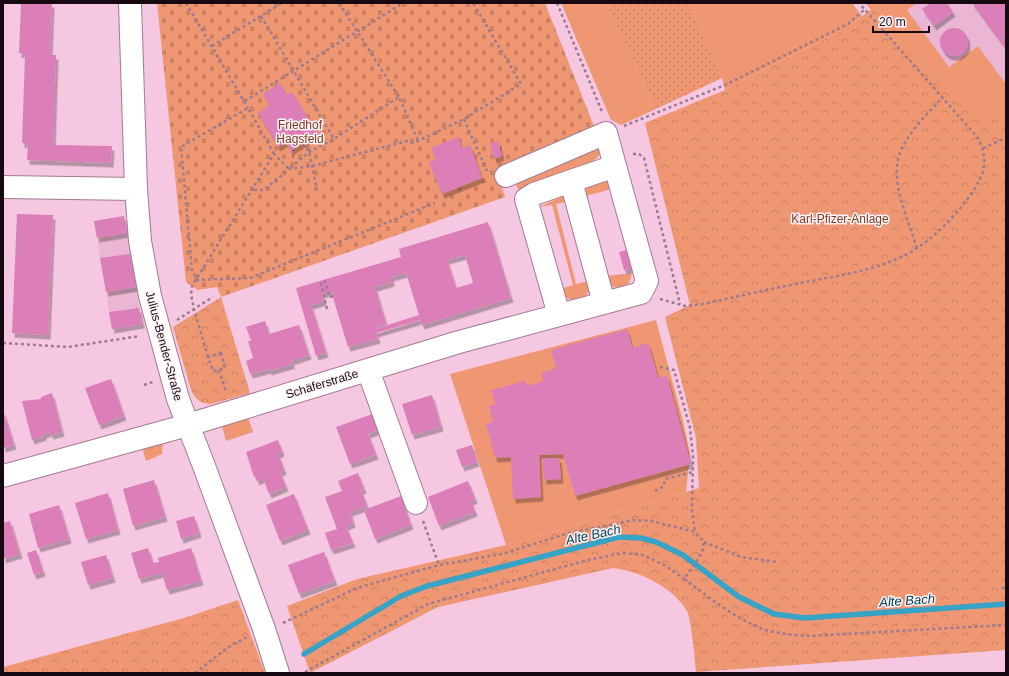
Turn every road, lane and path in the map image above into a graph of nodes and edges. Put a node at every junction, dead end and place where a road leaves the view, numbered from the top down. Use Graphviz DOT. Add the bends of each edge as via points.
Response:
graph roads {
  1 [pos="130,3"];
  2 [pos="186,3"];
  3 [pos="282,3"];
  4 [pos="339,3"];
  5 [pos="403,3"];
  6 [pos="474,3"];
  7 [pos="557,3"];
  8 [pos="859,3"];
  9 [pos="864,10"];
  10 [pos="261,16"];
  11 [pos="357,32"];
  12 [pos="212,46"];
  13 [pos="294,71"];
  14 [pos="399,97"];
  15 [pos="943,97"];
  16 [pos="245,101"];
  17 [pos="248,108"];
  18 [pos="464,118"];
  19 [pos="1006,138"];
  20 [pos="334,139"];
  21 [pos="418,141"];
  22 [pos="305,142"];
  23 [pos="983,148"];
  24 [pos="611,150"];
  25 [pos="309,152"];
  26 [pos="274,154"];
  27 [pos="312,166"];
  28 [pos="289,169"];
  29 [pos="497,175"];
  30 [pos="571,180"];
  31 [pos="3,187"];
  32 [pos="136,189"];
  33 [pos="317,189"];
  34 [pos="254,190"];
  35 [pos="435,203"];
  36 [pos="917,248"];
  37 [pos="196,280"];
  38 [pos="641,293"];
  39 [pos="333,296"];
  40 [pos="213,297"];
  41 [pos="604,303"];
  42 [pos="680,305"];
  43 [pos="194,309"];
  44 [pos="327,309"];
  45 [pos="559,315"];
  46 [pos="159,331"];
  47 [pos="3,343"];
  48 [pos="208,357"];
  49 [pos="660,368"];
  50 [pos="368,370"];
  51 [pos="188,426"];
  52 [pos="693,472"];
  53 [pos="3,476"];
  54 [pos="655,491"];
  55 [pos="416,503"];
  56 [pos="695,532"];
  57 [pos="704,542"];
  58 [pos="777,562"];
  59 [pos="439,565"];
  60 [pos="684,579"];
  61 [pos="1002,587"];
  62 [pos="1006,591"];
  63 [pos="288,622"];
  64 [pos="1006,625"];
  65 [pos="264,629"];
  66 [pos="305,672"];
  67 [pos="195,673"];
  68 [pos="278,673"];
  1 -- 32 [label="street, Julius-Bender-Straße"];
  2 -- 12 [label="path"];
  3 -- 10 [label="path"];
  4 -- 11 [label="path"];
  5 -- 11 [label="path"];
  6 -- 18 [label="path" via="521,84"];
  7 -- 24 [label="path" via="606,120"];
  8 -- 9 [label="path"];
  9 -- 15 [label="path"];
  9 -- 24 [label="path" via="848,24 725,85"];
  10 -- 12 [label="path"];
  10 -- 13 [label="path"];
  11 -- 13 [label="path"];
  11 -- 14 [label="path"];
  12 -- 16 [label="path"];
  13 -- 16 [label="path"];
  13 -- 20 [label="path"];
  14 -- 20 [label="path"];
  14 -- 21 [label="path"];
  15 -- 23 [label="path" via="971,128"];
  15 -- 36 [label="path" via="920,122 898,159 897,181"];
  16 -- 17 [label="path"];
  17 -- 26 [label="path"];
  17 -- 37 [label="path" via="181,147 192,270"];
  18 -- 21 [label="path"];
  18 -- 29 [label="path"];
  19 -- 23 [label="path"];
  20 -- 25 [label="path"];
  21 -- 27 [label="path" via="407,141"];
  22 -- 25 [label="path"];
  23 -- 36 [label="path" via="984,164 976,186 941,229"];
  24 -- 29 [label="street"];
  24 -- 30 [label="street"];
  24 -- 38 [label="street" via="648,281"];
  24 -- 42 [label="path" via="639,154 644,158"];
  25 -- 27 [label="path"];
  25 -- 28 [label="path"];
  26 -- 28 [label="path"];
  26 -- 34 [label="path"];
  27 -- 28 [label="path"];
  27 -- 33 [label="path"];
  28 -- 34 [label="path" via="264,190"];
  30 -- 41 [label="street"];
  30 -- 45 [label="street" via="526,199"];
  31 -- 32 [label="street"];
  32 -- 46 [label="street, Julius-Bender-Straße" via="140,241"];
  34 -- 37 [label="path"];
  35 -- 37 [label="path" via="250,278"];
  36 -- 42 [label="path" via="868,268 703,304"];
  37 -- 43 [label="path" via="191,294"];
  38 -- 41 [label="street, Schäferstraße"];
  38 -- 42 [label="path"];
  39 -- 44 [label="path" via="330,297 325,282 321,283"];
  40 -- 43 [label="path"];
  41 -- 45 [label="street, Schäferstraße"];
  43 -- 46 [label="path"];
  43 -- 48 [label="path"];
  45 -- 50 [label="street, Schäferstraße"];
  46 -- 47 [label="path" via="68,347"];
  46 -- 51 [label="street, Julius-Bender-Straße"];
  48 -- 48 [label="path" via="221,353 225,368 213,371"];
  49 -- 52 [label="path" via="674,370 690,428"];
  50 -- 51 [label="street, Schäferstraße"];
  50 -- 55 [label="street"];
  51 -- 53 [label="street, Schäferstraße"];
  51 -- 65 [label="street, Julius-Bender-Straße"];
  52 -- 54 [label="path" via="665,479 664,486"];
  52 -- 56 [label="path" via="692,510"];
  55 -- 59 [label="path"];
  56 -- 57 [label="path"];
  56 -- 59 [label="path" via="652,521 635,520 570,533 502,554"];
  57 -- 58 [label="path" via="741,557"];
  57 -- 60 [label="path" via="702,552"];
  59 -- 63 [label="path" via="357,588"];
  60 -- 64 [label="path" via="747,621 764,629 785,634 809,636"];
  60 -- 66 [label="path" via="666,566 643,555 623,554 588,560 428,604"];
  61 -- 62 [label="path"];
  65 -- 67 [label="path" via="227,648"];
  65 -- 68 [label="street, Julius-Bender-Straße"];
}
